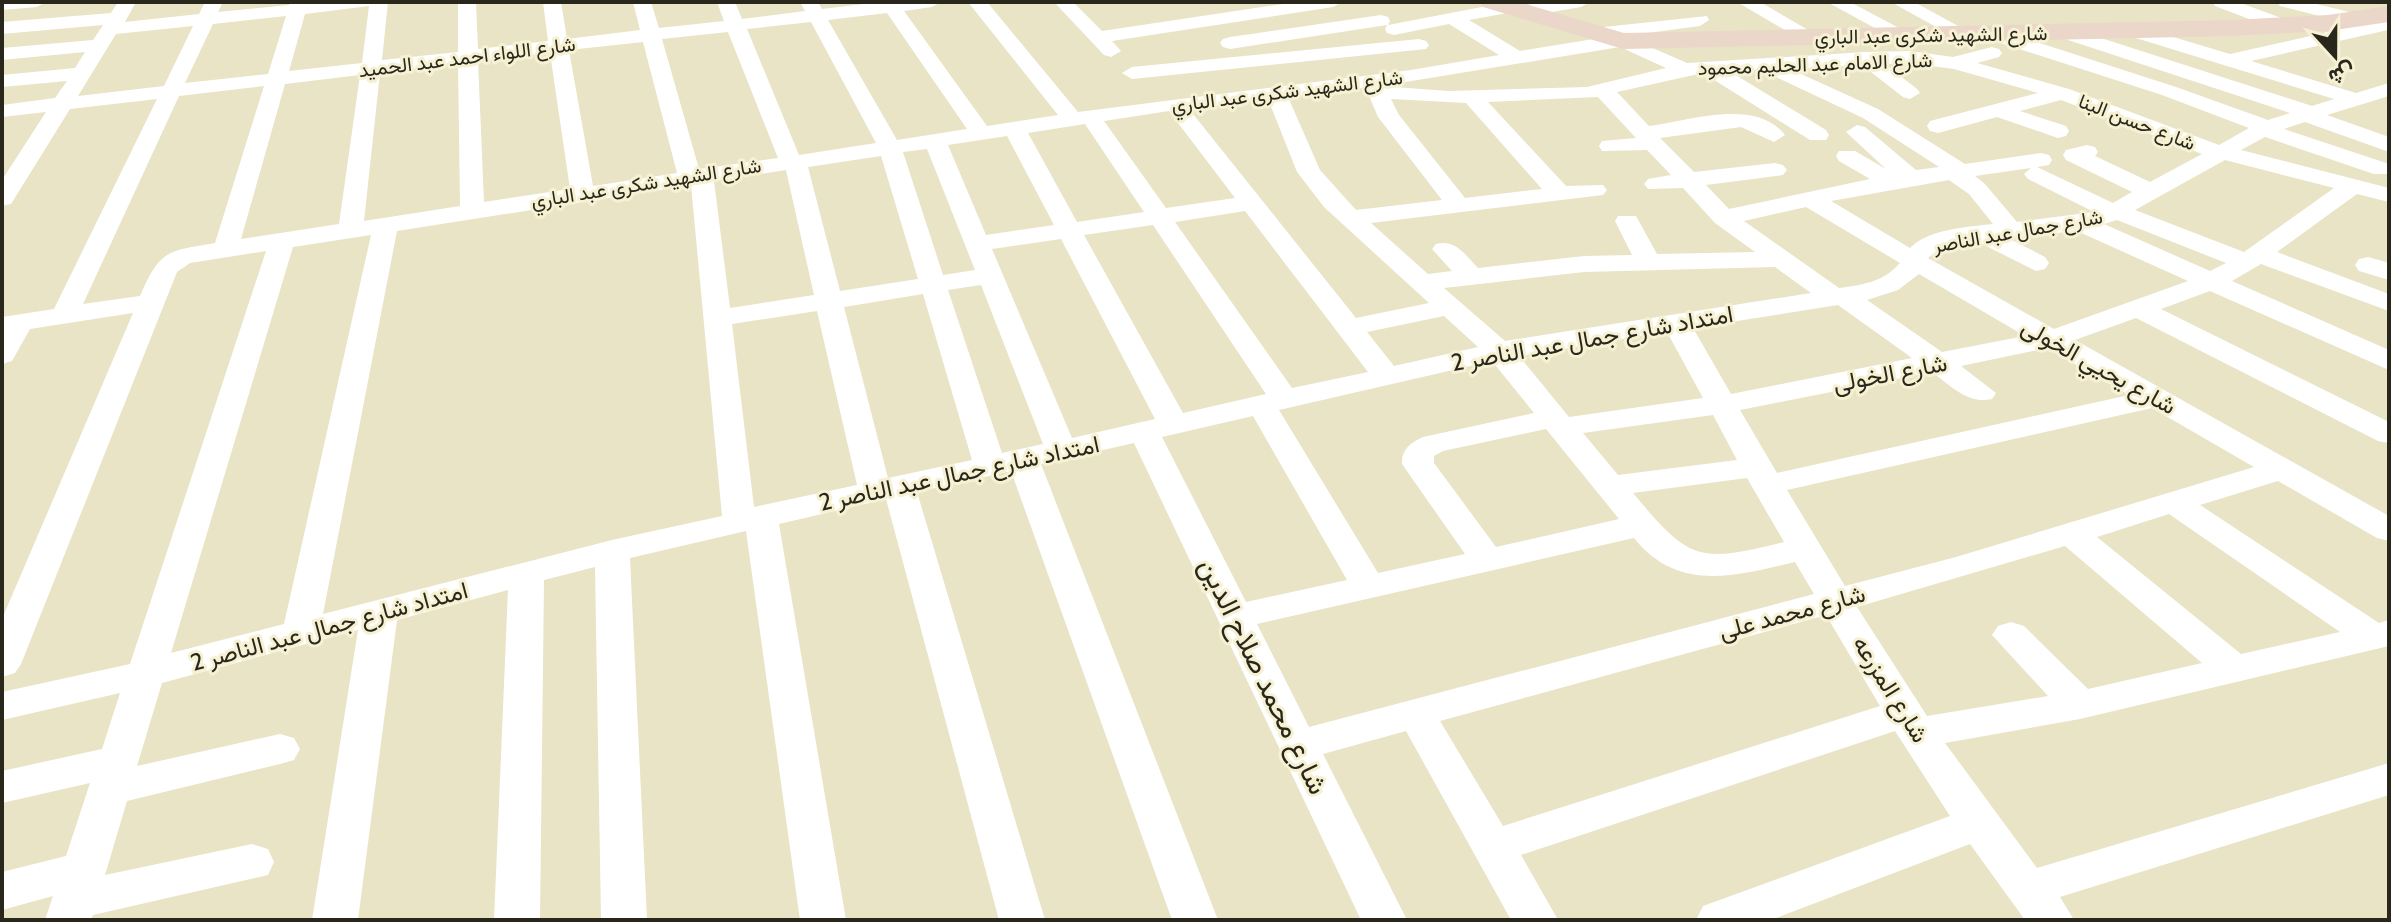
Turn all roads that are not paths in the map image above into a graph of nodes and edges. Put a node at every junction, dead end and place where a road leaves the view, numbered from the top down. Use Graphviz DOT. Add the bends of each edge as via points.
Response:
graph roads {
  1 [pos="37,2"];
  2 [pos="365,2"];
  3 [pos="379,2"];
  4 [pos="467,2"];
  5 [pos="552,2"];
  6 [pos="642,2"];
  7 [pos="726,2"];
  8 [pos="932,2"];
  9 [pos="977,2"];
  10 [pos="1063,2"];
  11 [pos="1234,2"];
  12 [pos="1333,2"];
  13 [pos="1351,2"];
  14 [pos="1581,2"];
  15 [pos="1746,2"];
  16 [pos="1836,2"];
  17 [pos="1900,2"];
  18 [pos="2221,2"];
  19 [pos="891,4"];
  20 [pos="2,5"];
  21 [pos="298,6"];
  22 [pos="1508,7"];
  23 [pos="812,9"];
  24 [pos="1156,10"];
  25 [pos="1680,10"];
  26 [pos="209,11"];
  27 [pos="2375,12"];
  28 [pos="1250,14"];
  29 [pos="2285,14"];
  30 [pos="1452,18"];
  31 [pos="1700,20"];
  32 [pos="114,24"];
  33 [pos="737,25"];
  34 [pos="1174,25"];
  35 [pos="1387,25"];
  36 [pos="2,28"];
  37 [pos="2133,31"];
  38 [pos="2063,32"];
  39 [pos="653,35"];
  40 [pos="1896,36"];
  41 [pos="1097,37"];
  42 [pos="1611,38"];
  43 [pos="1981,40"];
  44 [pos="1419,45"];
  45 [pos="558,46"];
  46 [pos="1812,49"];
  47 [pos="1746,51"];
  48 [pos="2,54"];
  49 [pos="468,57"];
  50 [pos="1865,58"];
  51 [pos="1927,58"];
  52 [pos="1519,59"];
  53 [pos="2232,59"];
  54 [pos="1953,63"];
  55 [pos="1706,66"];
  56 [pos="1126,67"];
  57 [pos="371,68"];
  58 [pos="1457,69"];
  59 [pos="1684,69"];
  60 [pos="2183,70"];
  61 [pos="83,73"];
  62 [pos="1835,78"];
  63 [pos="276,79"];
  64 [pos="1639,80"];
  65 [pos="2,81"];
  66 [pos="1345,85"];
  67 [pos="1939,85"];
  68 [pos="2389,89"];
  69 [pos="1603,90"];
  70 [pos="172,91"];
  71 [pos="1377,91"];
  72 [pos="1276,92"];
  73 [pos="1910,93"];
  74 [pos="2062,93"];
  75 [pos="1471,96"];
  76 [pos="1668,96"];
  77 [pos="2351,100"];
  78 [pos="63,104"];
  79 [pos="1169,104"];
  80 [pos="1987,109"];
  81 [pos="2,111"];
  82 [pos="1625,112"];
  83 [pos="1568,114"];
  84 [pos="2308,114"];
  85 [pos="2389,116"];
  86 [pos="1081,118"];
  87 [pos="1938,126"];
  88 [pos="1014,128"];
  89 [pos="2265,128"];
  90 [pos="2058,131"];
  91 [pos="1857,132"];
  92 [pos="981,133"];
  93 [pos="1774,135"];
  94 [pos="1818,135"];
  95 [pos="1650,138"];
  96 [pos="935,140"];
  97 [pos="2389,145"];
  98 [pos="1610,146"];
  99 [pos="890,147"];
  100 [pos="2087,152"];
  101 [pos="2221,152"];
  102 [pos="1847,156"];
  103 [pos="793,161"];
  104 [pos="2382,169"];
  105 [pos="1775,170"];
  106 [pos="1959,173"];
  107 [pos="696,176"];
  108 [pos="1901,180"];
  109 [pos="1689,181"];
  110 [pos="1656,184"];
  111 [pos="2353,186"];
  112 [pos="1595,190"];
  113 [pos="5,191"];
  114 [pos="582,193"];
  115 [pos="1560,194"];
  116 [pos="2389,195"];
  117 [pos="1810,199"];
  118 [pos="1251,203"];
  119 [pos="2127,204"];
  120 [pos="1459,206"];
  121 [pos="472,210"];
  122 [pos="1159,217"];
  123 [pos="1351,218"];
  124 [pos="1724,218"];
  125 [pos="1627,221"];
  126 [pos="386,223"];
  127 [pos="2081,223"];
  128 [pos="2201,223"];
  129 [pos="351,229"];
  130 [pos="1069,230"];
  131 [pos="2010,230"];
  132 [pos="1981,234"];
  133 [pos="283,239"];
  134 [pos="978,244"];
  135 [pos="226,248"];
  136 [pos="1445,249"];
  137 [pos="2253,258"];
  138 [pos="1782,259"];
  139 [pos="1648,261"];
  140 [pos="1914,261"];
  141 [pos="2036,263"];
  142 [pos="990,276"];
  143 [pos="1471,276"];
  144 [pos="1424,282"];
  145 [pos="2210,282"];
  146 [pos="933,285"];
  147 [pos="1840,297"];
  148 [pos="830,301"];
  149 [pos="153,302"];
  150 [pos="2389,303"];
  151 [pos="1451,306"];
  152 [pos="2138,308"];
  153 [pos="2355,309"];
  154 [pos="64,316"];
  155 [pos="717,318"];
  156 [pos="1675,322"];
  157 [pos="11,324"];
  158 [pos="1349,328"];
  159 [pos="2313,328"];
  160 [pos="2052,339"];
  161 [pos="1499,351"];
  162 [pos="2,355"];
  163 [pos="2389,361"];
  164 [pos="1940,364"];
  165 [pos="1388,378"];
  166 [pos="1981,393"];
  167 [pos="2157,398"];
  168 [pos="1274,403"];
  169 [pos="1722,405"];
  170 [pos="1558,423"];
  171 [pos="1159,429"];
  172 [pos="2389,434"];
  173 [pos="1061,450"];
  174 [pos="1007,462"];
  175 [pos="2282,469"];
  176 [pos="1762,476"];
  177 [pos="1609,486"];
  178 [pos="887,489"];
  179 [pos="2389,499"];
  180 [pos="2175,503"];
  181 [pos="2357,512"];
  182 [pos="750,519"];
  183 [pos="1642,525"];
  184 [pos="2389,530"];
  185 [pos="2073,535"];
  186 [pos="1805,548"];
  187 [pos="612,551"];
  188 [pos="1488,560"];
  189 [pos="526,574"];
  190 [pos="1369,587"];
  191 [pos="1836,600"];
  192 [pos="379,614"];
  193 [pos="1235,617"];
  194 [pos="301,633"];
  195 [pos="2011,635"];
  196 [pos="2382,635"];
  197 [pos="2,664"];
  198 [pos="2235,670"];
  199 [pos="144,674"];
  200 [pos="2080,705"];
  201 [pos="2,706"];
  202 [pos="1416,714"];
  203 [pos="1911,723"];
  204 [pos="1299,745"];
  205 [pos="280,749"];
  206 [pos="113,775"];
  207 [pos="2389,779"];
  208 [pos="2,787"];
  209 [pos="1978,823"];
  210 [pos="1492,847"];
  211 [pos="252,862"];
  212 [pos="2,891"];
  213 [pos="76,897"];
  214 [pos="2040,904"];
  215 [pos="335,920"];
  216 [pos="517,920"];
  217 [pos="624,920"];
  218 [pos="823,920"];
  219 [pos="1022,920"];
  220 [pos="1195,920"];
  221 [pos="1384,920"];
  222 [pos="1535,920"];
  223 [pos="1719,920"];
  1 -- 20 [label="street"];
  2 -- 21 [label="street"];
  3 -- 57 [label="street"];
  4 -- 49 [label="street"];
  5 -- 45 [label="street"];
  6 -- 39 [label="street"];
  7 -- 33 [label="street"];
  8 -- 19 [label="street, شارع اللواء احمد عبد الحميد"];
  9 -- 86 [label="street"];
  10 -- 41 [label="street"];
  11 -- 28 [label="street"];
  12 -- 28 [label="street"];
  13 -- 35 [label="street"];
  14 -- 22 [label="street"];
  15 -- 46 [label="street"];
  16 -- 40 [label="street, شارع حسن البنا"];
  17 -- 43 [label="street"];
  18 -- 29 [label="street"];
  19 -- 23 [label="street, شارع اللواء احمد عبد الحميد"];
  19 -- 92 [label="street"];
  21 -- 26 [label="street"];
  21 -- 63 [label="street"];
  22 -- 30 [label="street"];
  22 -- 42 [label="main road"];
  23 -- 33 [label="street, شارع اللواء احمد عبد الحميد"];
  23 -- 99 [label="street"];
  24 -- 34 [label="street"];
  25 -- 31 [label="street"];
  26 -- 32 [label="street"];
  26 -- 70 [label="street"];
  27 -- 29 [label="main road, شارع الشهيد شكرى عبد الباري"];
  27 -- 53 [label="street" via="2384,22 2381,26"];
  28 -- 34 [label="street"];
  29 -- 37 [label="main road, شارع الشهيد شكرى عبد الباري"];
  30 -- 35 [label="street"];
  30 -- 52 [label="street"];
  31 -- 42 [label="street"];
  31 -- 47 [label="street"];
  32 -- 36 [label="street"];
  32 -- 48 [label="street"];
  32 -- 61 [label="street"];
  33 -- 39 [label="street, شارع اللواء احمد عبد الحميد"];
  33 -- 103 [label="street"];
  34 -- 41 [label="street"];
  35 -- 44 [label="street"];
  35 -- 56 [label="street"];
  37 -- 38 [label="main road, شارع الشهيد شكرى عبد الباري"];
  37 -- 53 [label="street"];
  38 -- 43 [label="main road, شارع الشهيد شكرى عبد الباري"];
  38 -- 60 [label="street"];
  39 -- 45 [label="street, شارع اللواء احمد عبد الحميد"];
  39 -- 107 [label="street"];
  40 -- 43 [label="main road, شارع الشهيد شكرى عبد الباري"];
  40 -- 46 [label="main road, شارع الشهيد شكرى عبد الباري"];
  40 -- 54 [label="street, شارع حسن البنا"];
  41 -- 56 [label="street"];
  42 -- 47 [label="main road, شارع الشهيد شكرى عبد الباري"];
  42 -- 52 [label="street, شارع الشهيد شكرى عبد الباري"];
  42 -- 59 [label="street"];
  43 -- 54 [label="street"];
  43 -- 89 [label="street" via="2169,91"];
  44 -- 56 [label="street"];
  44 -- 58 [label="street"];
  45 -- 49 [label="street, شارع اللواء احمد عبد الحميد"];
  45 -- 114 [label="street"];
  46 -- 47 [label="main road, شارع الشهيد شكرى عبد الباري"];
  46 -- 50 [label="street, شارع الامام عبد الحليم محمود"];
  46 -- 62 [label="street"];
  47 -- 55 [label="street, شارع الامام عبد الحليم محمود"];
  47 -- 106 [label="street" via="1899,129"];
  49 -- 57 [label="street, شارع اللواء احمد عبد الحميد"];
  49 -- 121 [label="street"];
  50 -- 51 [label="street, شارع الامام عبد الحليم محمود"];
  50 -- 73 [label="street"];
  51 -- 54 [label="street, شارع الامام عبد الحليم محمود"];
  51 -- 67 [label="street"];
  52 -- 58 [label="street, شارع الشهيد شكرى عبد الباري"];
  53 -- 60 [label="street"];
  53 -- 77 [label="street"];
  54 -- 74 [label="street, شارع حسن البنا"];
  55 -- 59 [label="street, شارع الامام عبد الحليم محمود"];
  55 -- 94 [label="street"];
  56 -- 79 [label="street"];
  57 -- 63 [label="street, شارع اللواء احمد عبد الحميد"];
  57 -- 129 [label="street"];
  58 -- 66 [label="street, شارع الشهيد شكرى عبد الباري"];
  59 -- 64 [label="street, شارع الامام عبد الحليم محمود"];
  60 -- 84 [label="street"];
  61 -- 65 [label="street"];
  61 -- 78 [label="street"];
  63 -- 70 [label="street, شارع اللواء احمد عبد الحميد"];
  63 -- 135 [label="street"];
  64 -- 69 [label="street, شارع الامام عبد الحليم محمود"];
  64 -- 76 [label="street"];
  66 -- 71 [label="street, شارع الامام عبد الحليم محمود"];
  66 -- 72 [label="street, شارع الشهيد شكرى عبد الباري"];
  68 -- 77 [label="street, شارع جمال عبد الناصر"];
  69 -- 75 [label="street, شارع الامام عبد الحليم محمود"];
  69 -- 82 [label="street"];
  70 -- 78 [label="street, شارع اللواء احمد عبد الحميد"];
  70 -- 154 [label="street"];
  71 -- 75 [label="street, شارع الامام عبد الحليم محمود"];
  71 -- 120 [label="street" via="1389,117"];
  72 -- 79 [label="street, شارع الشهيد شكرى عبد الباري"];
  72 -- 123 [label="street" via="1309,172"];
  74 -- 80 [label="street"];
  74 -- 101 [label="street, شارع حسن البنا"];
  75 -- 115 [label="street"];
  77 -- 84 [label="street, شارع جمال عبد الناصر"];
  77 -- 85 [label="street"];
  78 -- 81 [label="street, شارع اللواء احمد عبد الحميد"];
  78 -- 113 [label="street"];
  79 -- 86 [label="street, شارع الشهيد شكرى عبد الباري"];
  79 -- 118 [label="street"];
  80 -- 87 [label="street"];
  80 -- 90 [label="street"];
  82 -- 83 [label="street"];
  82 -- 95 [label="street"];
  84 -- 89 [label="street, شارع جمال عبد الناصر"];
  84 -- 97 [label="street"];
  86 -- 88 [label="street, شارع الشهيد شكرى عبد الباري"];
  86 -- 122 [label="street"];
  88 -- 92 [label="street, شارع الشهيد شكرى عبد الباري"];
  88 -- 130 [label="street, شارع محمد صلاح الدين"];
  89 -- 101 [label="street, شارع جمال عبد الناصر"];
  89 -- 104 [label="street"];
  91 -- 108 [label="street"];
  92 -- 96 [label="street, شارع الشهيد شكرى عبد الباري"];
  93 -- 95 [label="street" via="1741,120"];
  95 -- 98 [label="street"];
  95 -- 109 [label="street"];
  96 -- 99 [label="street, شارع الشهيد شكرى عبد الباري"];
  96 -- 134 [label="street"];
  99 -- 103 [label="street, شارع الشهيد شكرى عبد الباري"];
  99 -- 146 [label="street"];
  100 -- 119 [label="street" via="2074,155"];
  101 -- 111 [label="street, شارع حسن البنا"];
  101 -- 119 [label="street, شارع جمال عبد الناصر"];
  102 -- 108 [label="street"];
  103 -- 107 [label="street, شارع الشهيد شكرى عبد الباري"];
  103 -- 148 [label="street"];
  105 -- 109 [label="street"];
  106 -- 108 [label="street"];
  106 -- 119 [label="street" via="2039,167"];
  106 -- 131 [label="street"];
  107 -- 114 [label="street, شارع الشهيد شكرى عبد الباري"];
  107 -- 155 [label="street"];
  108 -- 117 [label="street"];
  109 -- 110 [label="street"];
  109 -- 124 [label="street"];
  111 -- 116 [label="street, شارع حسن البنا"];
  111 -- 137 [label="street, شارع الخولى"];
  112 -- 115 [label="street"];
  114 -- 121 [label="street, شارع الشهيد شكرى عبد الباري"];
  115 -- 120 [label="street"];
  117 -- 124 [label="street"];
  117 -- 140 [label="street, شارع يحيي الخولى"];
  118 -- 122 [label="street"];
  118 -- 158 [label="street"];
  119 -- 127 [label="street, شارع جمال عبد الناصر"];
  119 -- 128 [label="street"];
  119 -- 137 [label="street"];
  120 -- 123 [label="street"];
  121 -- 126 [label="street, شارع الشهيد شكرى عبد الباري"];
  122 -- 130 [label="street"];
  122 -- 168 [label="street"];
  123 -- 144 [label="street"];
  124 -- 138 [label="street"];
  125 -- 139 [label="street"];
  126 -- 129 [label="street, شارع الشهيد شكرى عبد الباري"];
  126 -- 194 [label="street"];
  127 -- 131 [label="street, شارع جمال عبد الناصر"];
  127 -- 145 [label="street"];
  129 -- 133 [label="street, شارع الشهيد شكرى عبد الباري"];
  130 -- 134 [label="street"];
  130 -- 171 [label="street, شارع محمد صلاح الدين"];
  131 -- 132 [label="street, شارع جمال عبد الناصر"];
  132 -- 140 [label="street, شارع جمال عبد الناصر" via="1927,246"];
  132 -- 141 [label="street"];
  133 -- 135 [label="street, شارع الشهيد شكرى عبد الباري"];
  133 -- 199 [label="street"];
  134 -- 142 [label="street"];
  135 -- 149 [label="street, شارع الشهيد شكرى عبد الباري" via="192,253 167,264"];
  136 -- 143 [label="street"];
  137 -- 145 [label="street, شارع الخولى"];
  137 -- 150 [label="street"];
  138 -- 139 [label="street"];
  138 -- 147 [label="street"];
  139 -- 143 [label="street"];
  140 -- 147 [label="street, امتداد شارع جمال عبد الناصر 2" via="1886,286"];
  140 -- 160 [label="street, شارع يحيي الخولى"];
  142 -- 146 [label="street"];
  142 -- 173 [label="street"];
  143 -- 144 [label="street"];
  144 -- 151 [label="street"];
  145 -- 152 [label="street, شارع الخولى"];
  145 -- 159 [label="street"];
  146 -- 148 [label="street"];
  146 -- 174 [label="street"];
  147 -- 156 [label="street, امتداد شارع جمال عبد الناصر 2"];
  147 -- 164 [label="street"];
  148 -- 155 [label="street"];
  148 -- 178 [label="street"];
  149 -- 154 [label="street"];
  149 -- 197 [label="street"];
  151 -- 158 [label="street"];
  151 -- 161 [label="street"];
  152 -- 160 [label="street, شارع الخولى"];
  152 -- 172 [label="street"];
  153 -- 159 [label="street"];
  154 -- 157 [label="street"];
  155 -- 182 [label="street"];
  156 -- 161 [label="street, امتداد شارع جمال عبد الناصر 2"];
  156 -- 169 [label="street, شارع المزرعه"];
  157 -- 162 [label="street"];
  158 -- 165 [label="street"];
  159 -- 163 [label="street"];
  160 -- 164 [label="street, شارع الخولى"];
  160 -- 167 [label="street, شارع يحيي الخولى"];
  161 -- 165 [label="street, امتداد شارع جمال عبد الناصر 2"];
  161 -- 170 [label="street"];
  164 -- 166 [label="street"];
  164 -- 169 [label="street, شارع الخولى"];
  165 -- 168 [label="street, امتداد شارع جمال عبد الناصر 2"];
  167 -- 175 [label="street, شارع يحيي الخولى"];
  167 -- 176 [label="street"];
  168 -- 171 [label="street, امتداد شارع جمال عبد الناصر 2"];
  168 -- 190 [label="street"];
  169 -- 170 [label="street, شارع الخولى"];
  169 -- 176 [label="street, شارع المزرعه"];
  170 -- 177 [label="street"];
  170 -- 188 [label="street, شارع الخولى" via="1434,444 1419,452 1418,464"];
  171 -- 173 [label="street, امتداد شارع جمال عبد الناصر 2"];
  171 -- 193 [label="street, شارع محمد صلاح الدين"];
  173 -- 174 [label="street, امتداد شارع جمال عبد الناصر 2"];
  174 -- 178 [label="street, امتداد شارع جمال عبد الناصر 2"];
  174 -- 220 [label="street"];
  175 -- 180 [label="street, شارع محمد على"];
  175 -- 181 [label="street, شارع يحيي الخولى"];
  176 -- 177 [label="street"];
  176 -- 186 [label="street, شارع المزرعه"];
  177 -- 183 [label="street"];
  178 -- 182 [label="street, امتداد شارع جمال عبد الناصر 2"];
  178 -- 219 [label="street"];
  179 -- 181 [label="street"];
  180 -- 185 [label="street, شارع محمد على"];
  180 -- 196 [label="street"];
  181 -- 184 [label="street, شارع يحيي الخولى"];
  182 -- 187 [label="street, امتداد شارع جمال عبد الناصر 2"];
  182 -- 218 [label="street"];
  183 -- 186 [label="street" via="1670,555 1698,567"];
  183 -- 188 [label="street"];
  185 -- 191 [label="street, شارع محمد على"];
  185 -- 198 [label="street"];
  186 -- 191 [label="street, شارع المزرعه"];
  187 -- 189 [label="street, امتداد شارع جمال عبد الناصر 2"];
  187 -- 217 [label="street"];
  188 -- 190 [label="street"];
  189 -- 192 [label="street, امتداد شارع جمال عبد الناصر 2"];
  189 -- 216 [label="street"];
  190 -- 193 [label="street"];
  191 -- 202 [label="street, شارع محمد على"];
  191 -- 203 [label="street, شارع المزرعه"];
  192 -- 194 [label="street, امتداد شارع جمال عبد الناصر 2"];
  192 -- 215 [label="street"];
  193 -- 204 [label="street, شارع محمد صلاح الدين"];
  194 -- 199 [label="street, امتداد شارع جمال عبد الناصر 2"];
  195 -- 200 [label="street"];
  196 -- 198 [label="street"];
  198 -- 200 [label="street"];
  199 -- 201 [label="street, امتداد شارع جمال عبد الناصر 2"];
  199 -- 206 [label="street"];
  200 -- 203 [label="street"];
  202 -- 204 [label="street, شارع محمد على"];
  202 -- 210 [label="street"];
  203 -- 209 [label="street, شارع المزرعه"];
  203 -- 210 [label="street"];
  204 -- 221 [label="street, شارع محمد صلاح الدين"];
  205 -- 206 [label="street"];
  206 -- 208 [label="street"];
  206 -- 213 [label="street"];
  207 -- 214 [label="street"];
  209 -- 214 [label="street, شارع المزرعه"];
  209 -- 223 [label="street"];
  210 -- 222 [label="street"];
  211 -- 213 [label="street"];
  212 -- 213 [label="street"];
}
